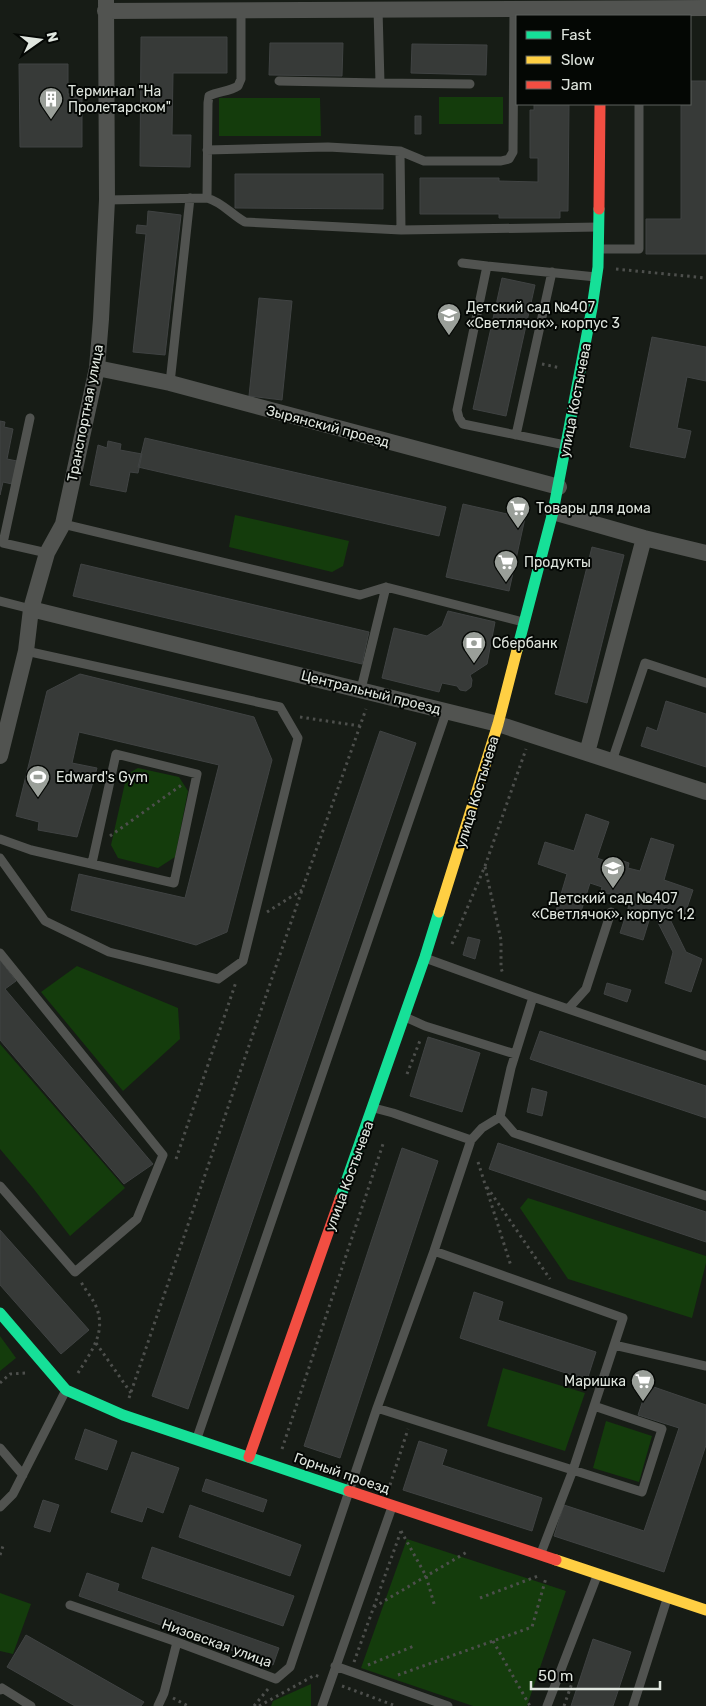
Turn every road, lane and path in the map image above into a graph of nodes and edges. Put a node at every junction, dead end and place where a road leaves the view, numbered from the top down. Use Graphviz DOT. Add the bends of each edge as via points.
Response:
graph roads {
  1 [pos="105,5"];
  2 [pos="187,5"];
  3 [pos="600,8"];
  4 [pos="706,8"];
  5 [pos="514,9"];
  6 [pos="241,10"];
  7 [pos="378,10"];
  8 [pos="279,82"];
  9 [pos="380,83"];
  10 [pos="470,84"];
  11 [pos="600,105"];
  12 [pos="639,105"];
  13 [pos="208,150"];
  14 [pos="400,152"];
  15 [pos="190,198"];
  16 [pos="207,198"];
  17 [pos="107,200"];
  18 [pos="599,227"];
  19 [pos="401,230"];
  20 [pos="599,249"];
  21 [pos="462,264"];
  22 [pos="486,266"];
  23 [pos="552,272"];
  24 [pos="597,272"];
  25 [pos="706,278"];
  26 [pos="532,362"];
  27 [pos="97,368"];
  28 [pos="565,369"];
  29 [pos="170,383"];
  30 [pos="30,418"];
  31 [pos="516,435"];
  32 [pos="566,446"];
  33 [pos="559,487"];
  34 [pos="553,512"];
  35 [pos="63,524"];
  36 [pos="644,538"];
  37 [pos="1,543"];
  38 [pos="47,553"];
  39 [pos="706,553"];
  40 [pos="386,587"];
  41 [pos="0,600"];
  42 [pos="31,608"];
  43 [pos="524,622"];
  44 [pos="26,652"];
  45 [pos="706,683"];
  46 [pos="366,690"];
  47 [pos="447,710"];
  48 [pos="284,714"];
  49 [pos="498,724"];
  50 [pos="360,726"];
  51 [pos="531,734"];
  52 [pos="587,753"];
  53 [pos="0,756"];
  54 [pos="612,761"];
  55 [pos="197,774"];
  56 [pos="706,792"];
  57 [pos="0,838"];
  58 [pos="96,846"];
  59 [pos="0,858"];
  60 [pos="92,864"];
  61 [pos="485,866"];
  62 [pos="302,890"];
  63 [pos="611,912"];
  64 [pos="252,922"];
  65 [pos="0,953"];
  66 [pos="425,958"];
  67 [pos="243,961"];
  68 [pos="444,963"];
  69 [pos="508,987"];
  70 [pos="533,996"];
  71 [pos="568,1008"];
  72 [pos="405,1017"];
  73 [pos="425,1026"];
  74 [pos="515,1054"];
  75 [pos="706,1056"];
  76 [pos="406,1078"];
  77 [pos="374,1108"];
  78 [pos="500,1117"];
  79 [pos="471,1140"];
  80 [pos="384,1141"];
  81 [pos="176,1162"];
  82 [pos="484,1182"];
  83 [pos="0,1186"];
  84 [pos="706,1196"];
  85 [pos="434,1251"];
  86 [pos="75,1272"];
  87 [pos="515,1280"];
  88 [pos="561,1296"];
  89 [pos="0,1313"];
  90 [pos="96,1343"];
  91 [pos="614,1346"];
  92 [pos="706,1366"];
  93 [pos="66,1390"];
  94 [pos="131,1393"];
  95 [pos="594,1406"];
  96 [pos="377,1408"];
  97 [pos="123,1416"];
  98 [pos="411,1419"];
  99 [pos="197,1440"];
  100 [pos="0,1448"];
  101 [pos="249,1457"];
  102 [pos="277,1466"];
  103 [pos="573,1470"];
  104 [pos="23,1475"];
  105 [pos="348,1492"];
  106 [pos="388,1505"];
  107 [pos="0,1507"];
  108 [pos="400,1531"];
  109 [pos="409,1533"];
  110 [pos="4,1543"];
  111 [pos="459,1550"];
  112 [pos="467,1552"];
  113 [pos="0,1555"];
  114 [pos="476,1555"];
  115 [pos="540,1556"];
  116 [pos="529,1573"];
  117 [pos="598,1574"];
  118 [pos="426,1576"];
  119 [pos="538,1576"];
  120 [pos="480,1598"];
  121 [pos="668,1598"];
  122 [pos="70,1605"];
  123 [pos="373,1607"];
  124 [pos="435,1608"];
  125 [pos="706,1610"];
  126 [pos="492,1641"];
  127 [pos="177,1642"];
  128 [pos="414,1646"];
  129 [pos="335,1666"];
  130 [pos="361,1668"];
  131 [pos="351,1672"];
  132 [pos="573,1678"];
  133 [pos="276,1679"];
  134 [pos="330,1681"];
  135 [pos="379,1681"];
  136 [pos="0,1690"];
  137 [pos="31,1706"];
  138 [pos="158,1706"];
  139 [pos="254,1706"];
  140 [pos="259,1706"];
  141 [pos="322,1706"];
  142 [pos="396,1706"];
  143 [pos="448,1706"];
  144 [pos="530,1706"];
  145 [pos="547,1706"];
  146 [pos="564,1706"];
  147 [pos="633,1706"];
  1 -- 2 [label="street"];
  1 -- 17 [label="street, Транспортная улица"];
  2 -- 6 [label="street"];
  3 -- 4 [label="street"];
  3 -- 5 [label="street"];
  5 -- 7 [label="street"];
  5 -- 14 [label="lane" via="513,152 509,159 502,162 424,161"];
  6 -- 7 [label="street"];
  6 -- 13 [label="lane" via="240,79 232,90 209,96"];
  7 -- 9 [label="lane"];
  8 -- 9 [label="lane"];
  9 -- 10 [label="lane"];
  11 -- 18 [label="street, улица Костычева"];
  12 -- 20 [label="lane" via="639,248"];
  13 -- 14 [label="lane" via="328,147"];
  13 -- 16 [label="lane"];
  14 -- 19 [label="lane"];
  15 -- 16 [label="lane"];
  15 -- 17 [label="lane"];
  15 -- 29 [label="lane"];
  16 -- 19 [label="lane" via="245,222"];
  17 -- 27 [label="street, Транспортная улица"];
  18 -- 19 [label="lane"];
  18 -- 20 [label="street, улица Костычева"];
  20 -- 24 [label="street, улица Костычева"];
  21 -- 22 [label="lane"];
  22 -- 23 [label="lane"];
  22 -- 31 [label="lane" via="457,410 463,424"];
  23 -- 24 [label="lane"];
  23 -- 26 [label="lane"];
  24 -- 25 [label="path"];
  24 -- 32 [label="street, улица Костычева"];
  26 -- 28 [label="path"];
  26 -- 31 [label="lane"];
  27 -- 29 [label="street, Зырянский проезд"];
  27 -- 35 [label="street, Транспортная улица"];
  29 -- 33 [label="street, Зырянский проезд"];
  30 -- 37 [label="lane"];
  31 -- 32 [label="lane"];
  32 -- 33 [label="street, улица Костычева"];
  33 -- 34 [label="street, улица Костычева"];
  34 -- 36 [label="street"];
  34 -- 43 [label="street, улица Костычева"];
  35 -- 38 [label="street, Транспортная улица"];
  35 -- 40 [label="lane" via="360,594"];
  36 -- 39 [label="street"];
  36 -- 52 [label="street"];
  37 -- 38 [label="lane"];
  38 -- 42 [label="street, Транспортная улица"];
  40 -- 43 [label="lane"];
  40 -- 46 [label="lane"];
  41 -- 42 [label="lane"];
  42 -- 44 [label="street, Транспортная улица"];
  42 -- 46 [label="street, Центральный проезд"];
  43 -- 49 [label="street, улица Костычева"];
  44 -- 48 [label="lane" via="280,707"];
  44 -- 53 [label="street, Транспортная улица"];
  45 -- 54 [label="lane" via="645,663"];
  46 -- 47 [label="street, Центральный проезд"];
  46 -- 50 [label="path"];
  47 -- 49 [label="street, Центральный проезд"];
  47 -- 99 [label="lane"];
  48 -- 50 [label="path"];
  48 -- 64 [label="lane" via="298,738"];
  49 -- 51 [label="street, Центральный проезд"];
  49 -- 66 [label="street, улица Костычева"];
  50 -- 62 [label="path"];
  51 -- 52 [label="street, Центральный проезд"];
  51 -- 61 [label="path"];
  52 -- 54 [label="street, Центральный проезд"];
  54 -- 56 [label="street, Центральный проезд"];
  55 -- 58 [label="path"];
  55 -- 58 [label="lane" via="116,754"];
  55 -- 60 [label="lane" via="174,883"];
  57 -- 60 [label="lane" via="30,850"];
  58 -- 60 [label="lane"];
  59 -- 67 [label="lane" via="45,921 109,952 218,979"];
  61 -- 68 [label="path"];
  61 -- 69 [label="path" via="501,940 501,968"];
  62 -- 64 [label="path"];
  62 -- 94 [label="path"];
  63 -- 71 [label="lane" via="586,989"];
  64 -- 67 [label="lane"];
  65 -- 86 [label="lane" via="163,1155 137,1219"];
  66 -- 68 [label="lane"];
  66 -- 72 [label="street, улица Костычева"];
  67 -- 81 [label="path"];
  68 -- 69 [label="lane"];
  69 -- 70 [label="lane"];
  70 -- 71 [label="lane"];
  70 -- 74 [label="lane"];
  71 -- 75 [label="lane"];
  72 -- 73 [label="lane"];
  72 -- 77 [label="street, улица Костычева"];
  73 -- 74 [label="lane"];
  73 -- 76 [label="path"];
  74 -- 78 [label="lane"];
  77 -- 79 [label="lane"];
  77 -- 101 [label="street, улица Костычева"];
  78 -- 79 [label="lane" via="482,1128"];
  78 -- 84 [label="lane" via="514,1133"];
  79 -- 82 [label="path"];
  79 -- 85 [label="lane, Низовская улица"];
  80 -- 102 [label="path"];
  82 -- 87 [label="path"];
  82 -- 88 [label="path"];
  83 -- 86 [label="lane"];
  85 -- 87 [label="lane"];
  85 -- 96 [label="lane, Низовская улица"];
  86 -- 90 [label="path" via="97,1309 100,1328"];
  87 -- 88 [label="lane"];
  88 -- 91 [label="lane" via="623,1318"];
  89 -- 93 [label="street, Горный проезд"];
  90 -- 93 [label="path"];
  90 -- 94 [label="path"];
  91 -- 92 [label="lane"];
  91 -- 95 [label="lane"];
  93 -- 97 [label="street, Горный проезд"];
  93 -- 104 [label="lane"];
  94 -- 97 [label="path"];
  95 -- 103 [label="lane"];
  95 -- 103 [label="lane" via="662,1430 642,1492"];
  96 -- 98 [label="lane"];
  96 -- 105 [label="lane, Низовская улица"];
  97 -- 99 [label="street, Горный проезд"];
  98 -- 103 [label="lane"];
  98 -- 106 [label="path"];
  99 -- 101 [label="street, Горный проезд"];
  100 -- 104 [label="lane"];
  101 -- 102 [label="street, Горный проезд"];
  102 -- 105 [label="street, Горный проезд"];
  103 -- 115 [label="lane"];
  104 -- 107 [label="lane" via="14,1494"];
  105 -- 106 [label="street, Горный проезд"];
  105 -- 133 [label="lane, Низовская улица" via="290,1667"];
  106 -- 115 [label="street, Горный проезд"];
  106 -- 129 [label="lane"];
  108 -- 109 [label="path"];
  108 -- 118 [label="path"];
  108 -- 123 [label="path"];
  110 -- 113 [label="path"];
  111 -- 112 [label="path"];
  112 -- 114 [label="path"];
  112 -- 118 [label="path"];
  115 -- 117 [label="street, Горный проезд"];
  116 -- 119 [label="path"];
  117 -- 121 [label="street, Горный проезд"];
  117 -- 145 [label="lane"];
  118 -- 123 [label="path"];
  118 -- 124 [label="path"];
  119 -- 120 [label="path"];
  119 -- 126 [label="path" via="547,1578 532,1627"];
  121 -- 125 [label="street, Горный проезд"];
  121 -- 147 [label="lane"];
  122 -- 127 [label="lane, Низовская улица"];
  123 -- 131 [label="path"];
  126 -- 135 [label="path"];
  126 -- 144 [label="path"];
  127 -- 133 [label="lane, Низовская улица"];
  127 -- 138 [label="lane"];
  128 -- 130 [label="path"];
  129 -- 131 [label="lane"];
  129 -- 134 [label="lane"];
  131 -- 135 [label="lane"];
  132 -- 146 [label="path"];
  133 -- 139 [label="path"];
  134 -- 140 [label="path" via="314,1675"];
  134 -- 141 [label="lane"];
  134 -- 142 [label="path"];
  135 -- 143 [label="lane"];
  136 -- 137 [label="lane" via="2,1688"];
}
